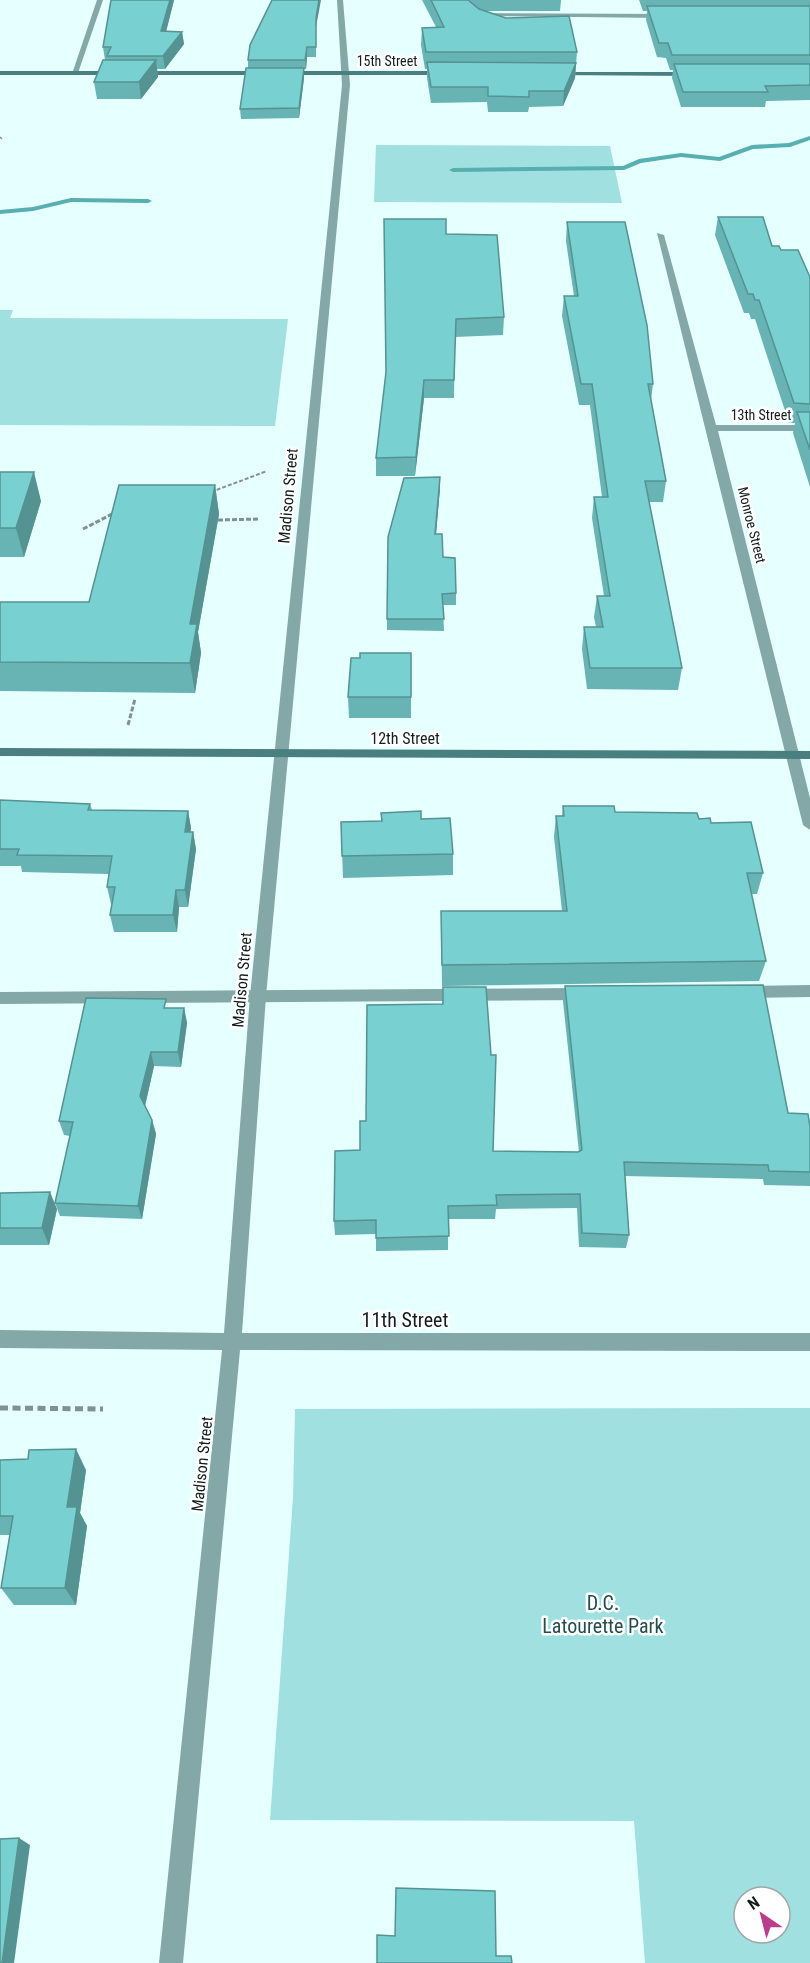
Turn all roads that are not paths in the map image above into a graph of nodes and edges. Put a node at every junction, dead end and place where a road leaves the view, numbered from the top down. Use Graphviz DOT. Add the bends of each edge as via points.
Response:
graph roads {
  1 [pos="100,0"];
  2 [pos="340,0"];
  3 [pos="681,16"];
  4 [pos="479,24"];
  5 [pos="0,73"];
  6 [pos="74,73"];
  7 [pos="347,73"];
  8 [pos="452,73"];
  9 [pos="546,74"];
  10 [pos="700,74"];
  11 [pos="660,234"];
  12 [pos="712,428"];
  13 [pos="810,428"];
  14 [pos="0,752"];
  15 [pos="281,754"];
  16 [pos="793,755"];
  17 [pos="810,755"];
  18 [pos="810,825"];
  19 [pos="729,992"];
  20 [pos="810,992"];
  21 [pos="598,994"];
  22 [pos="258,996"];
  23 [pos="0,998"];
  24 [pos="0,1339"];
  25 [pos="232,1341"];
  26 [pos="810,1342"];
  27 [pos="171,1963"];
  1 -- 6 [label="street"];
  2 -- 7 [label="street, Madison Street"];
  3 -- 4 [label="street" via="471,15"];
  5 -- 6 [label="street, 15th Street"];
  6 -- 7 [label="street, 15th Street"];
  7 -- 8 [label="street, 15th Street"];
  7 -- 15 [label="street, Madison Street"];
  9 -- 10 [label="street"];
  11 -- 12 [label="street, Monroe Street"];
  12 -- 13 [label="street, 13th Street"];
  12 -- 16 [label="street, Monroe Street"];
  14 -- 15 [label="street, 12th Street"];
  15 -- 16 [label="street, 12th Street"];
  15 -- 22 [label="street, Madison Street"];
  16 -- 17 [label="street, 12th Street"];
  16 -- 18 [label="street, Monroe Street"];
  19 -- 20 [label="street"];
  21 -- 22 [label="street"];
  22 -- 23 [label="street"];
  22 -- 25 [label="street, Madison Street"];
  24 -- 25 [label="street, 11th Street"];
  25 -- 26 [label="street, 11th Street"];
  25 -- 27 [label="street, Madison Street"];
}
